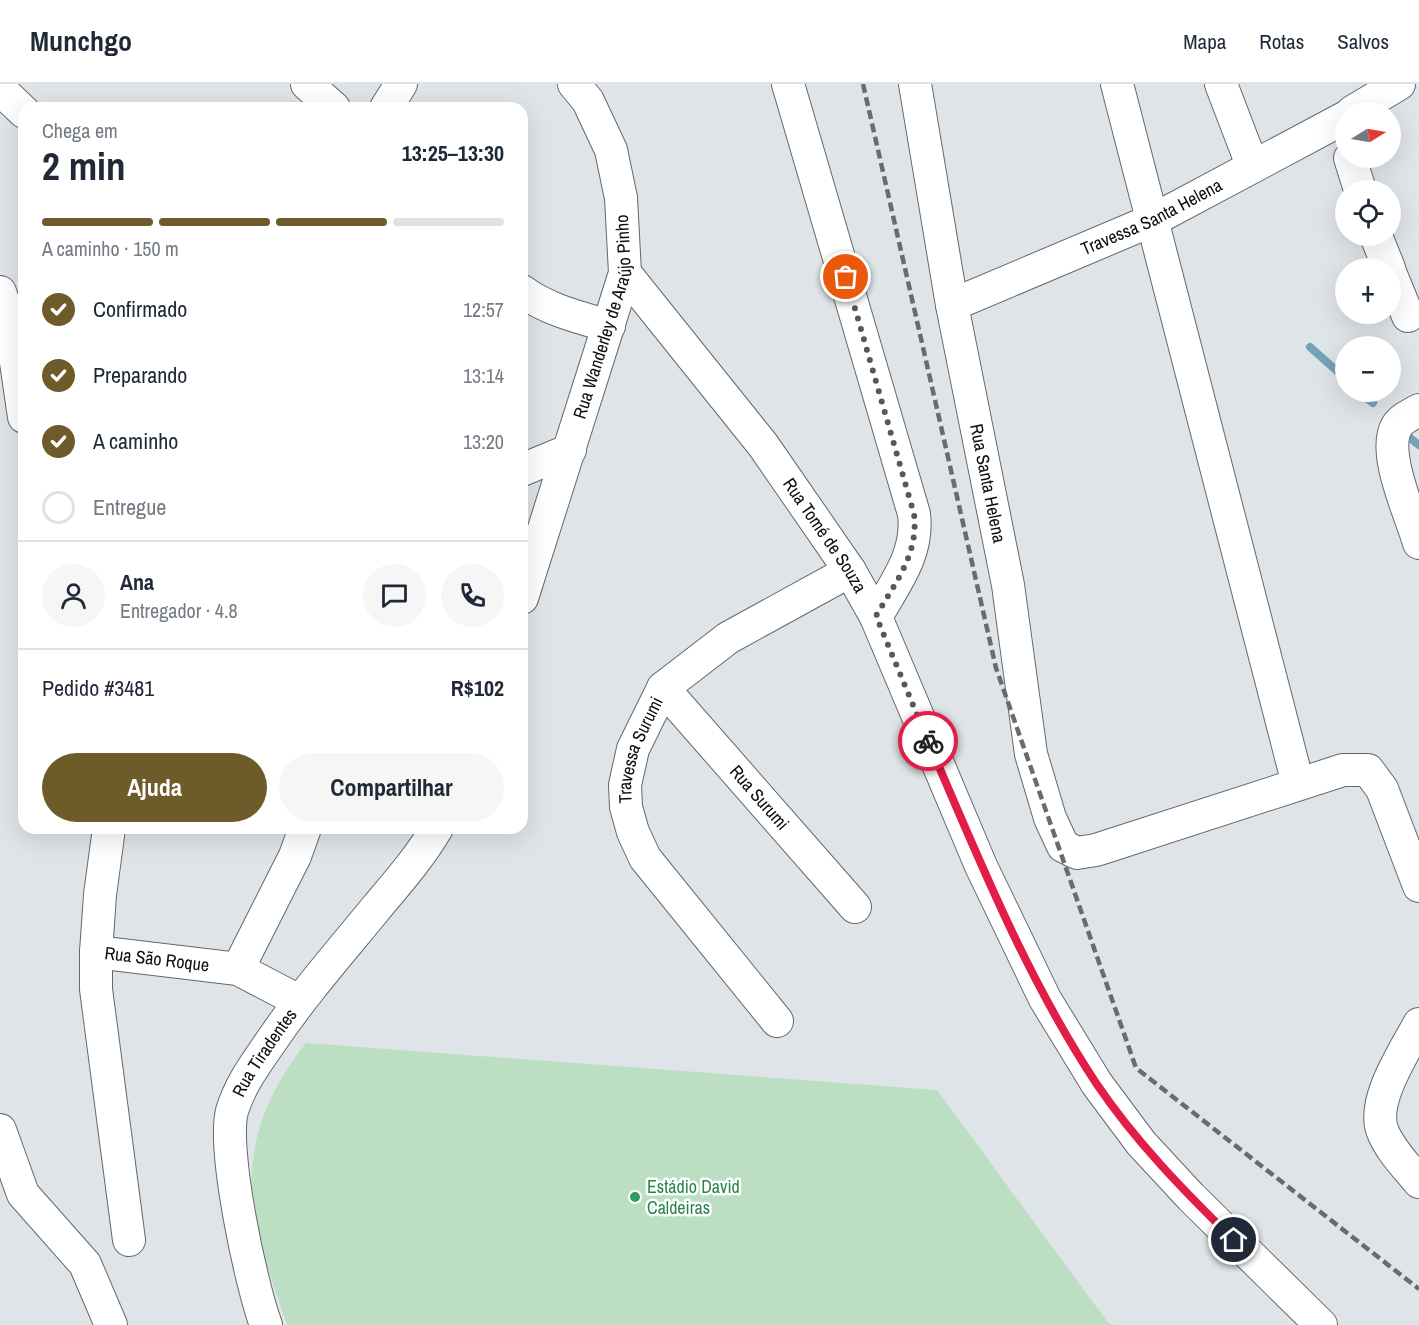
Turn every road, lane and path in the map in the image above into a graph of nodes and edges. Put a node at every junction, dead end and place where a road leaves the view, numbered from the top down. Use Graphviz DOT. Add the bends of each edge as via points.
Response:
graph roads {
  1 [pos="307,84"];
  2 [pos="401,84"];
  3 [pos="574,84"];
  4 [pos="788,84"];
  5 [pos="915,84"];
  6 [pos="1117,84"];
  7 [pos="1221,84"];
  8 [pos="1399,84"];
  9 [pos="0,89"];
  10 [pos="327,102"];
  11 [pos="390,102"];
  12 [pos="1375,102"];
  13 [pos="18,106"];
  14 [pos="1335,128"];
  15 [pos="1252,165"];
  16 [pos="1153,220"];
  17 [pos="625,273"];
  18 [pos="0,292"];
  19 [pos="528,296"];
  20 [pos="1401,298"];
  21 [pos="952,305"];
  22 [pos="1408,315"];
  23 [pos="609,326"];
  24 [pos="18,376"];
  25 [pos="1419,410"];
  26 [pos="570,450"];
  27 [pos="528,468"];
  28 [pos="1419,543"];
  29 [pos="850,571"];
  30 [pos="528,580"];
  31 [pos="876,616"];
  32 [pos="663,688"];
  33 [pos="1298,784"];
  34 [pos="109,834"];
  35 [pos="303,834"];
  36 [pos="433,834"];
  37 [pos="1419,886"];
  38 [pos="855,907"];
  39 [pos="96,952"];
  40 [pos="238,969"];
  41 [pos="299,1001"];
  42 [pos="777,1021"];
  43 [pos="1419,1024"];
  44 [pos="0,1130"];
  45 [pos="1419,1182"];
  46 [pos="129,1240"];
  47 [pos="111,1325"];
  48 [pos="266,1325"];
  49 [pos="1321,1325"];
  1 -- 10 [label="street"];
  2 -- 11 [label="street"];
  3 -- 17 [label="street, Rua Wanderley de Araújo Pinho" via="588,101 610,150 621,198"];
  4 -- 31 [label="street" via="914,514 916,532 909,559"];
  5 -- 21 [label="street, Rua Santa Helena"];
  6 -- 16 [label="street"];
  7 -- 15 [label="street"];
  8 -- 12 [label="street, Travessa Santa Helena"];
  9 -- 13 [label="street"];
  14 -- 15 [label="street, Travessa Santa Helena"];
  15 -- 16 [label="street, Travessa Santa Helena"];
  16 -- 21 [label="street, Travessa Santa Helena"];
  16 -- 33 [label="street"];
  17 -- 23 [label="street, Rua Wanderley de Araújo Pinho"];
  17 -- 29 [label="street, Rua Tomé de Souza" via="763,445"];
  18 -- 24 [label="street" via="10,321"];
  19 -- 23 [label="street" via="561,312"];
  20 -- 22 [label="street"];
  21 -- 33 [label="street, Rua Santa Helena" via="1008,585 1031,754 1063,846 1077,853 1096,850"];
  23 -- 26 [label="street, Rua Wanderley de Araújo Pinho"];
  25 -- 28 [label="street" via="1397,425 1392,443"];
  26 -- 27 [label="street"];
  26 -- 30 [label="street"];
  29 -- 31 [label="street, Rua Tomé de Souza"];
  29 -- 32 [label="street, Travessa Surumi" via="728,638"];
  31 -- 49 [label="street, Rua Tomé de Souza" via="981,866 1045,999 1097,1084 1141,1143 1191,1197"];
  32 -- 38 [label="street, Rua Surumi"];
  32 -- 42 [label="street, Travessa Surumi" via="633,749 625,784 633,832 645,858"];
  33 -- 37 [label="street" via="1343,770 1368,770 1382,789"];
  34 -- 39 [label="street, Rua São Roque"];
  35 -- 40 [label="street"];
  36 -- 41 [label="street, Rua Tiradentes"];
  39 -- 40 [label="street, Rua São Roque"];
  39 -- 46 [label="street" via="100,1022"];
  40 -- 41 [label="street, Rua São Roque"];
  41 -- 48 [label="street, Rua Tiradentes" via="247,1077 231,1113 230,1142 243,1233"];
  43 -- 45 [label="street" via="1396,1067 1379,1114 1383,1133"];
  44 -- 47 [label="street" via="23,1194 85,1264"];
}
